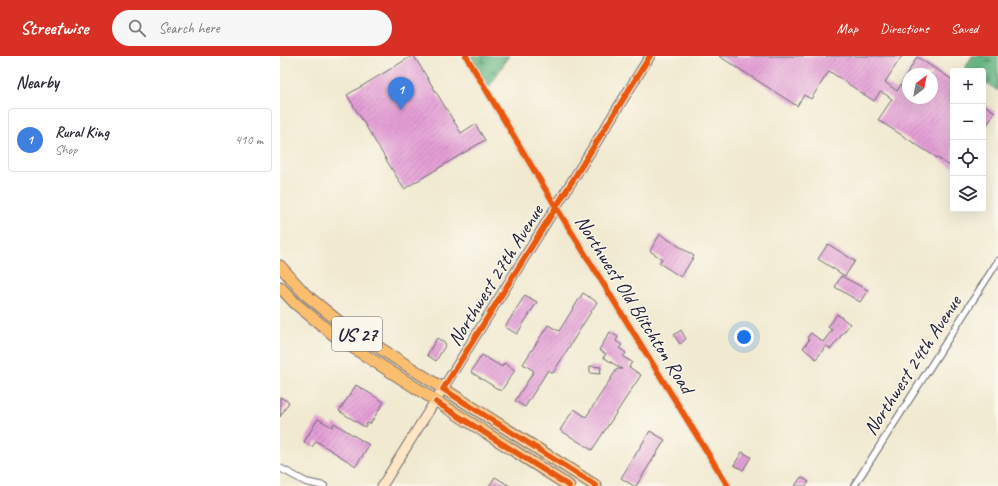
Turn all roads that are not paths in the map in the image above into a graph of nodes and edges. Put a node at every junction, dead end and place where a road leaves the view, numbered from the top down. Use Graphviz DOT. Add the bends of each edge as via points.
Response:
graph roads {
  1 [pos="466,56"];
  2 [pos="650,56"];
  3 [pos="556,207"];
  4 [pos="998,261"];
  5 [pos="280,266"];
  6 [pos="280,287"];
  7 [pos="444,389"];
  8 [pos="436,402"];
  9 [pos="551,457"];
  10 [pos="280,468"];
  11 [pos="543,470"];
  12 [pos="324,486"];
  13 [pos="382,486"];
  14 [pos="569,486"];
  15 [pos="596,486"];
  16 [pos="728,486"];
  17 [pos="854,486"];
  1 -- 3 [label="street, Northwest Old Blitchton Road"];
  2 -- 3 [label="street, Northwest 27th Avenue"];
  3 -- 7 [label="street, Northwest 27th Avenue"];
  3 -- 16 [label="street, Northwest Old Blitchton Road"];
  4 -- 17 [label="street, Northwest 24th Avenue"];
  5 -- 7 [label="highway, US 27" via="306,294 342,324"];
  6 -- 8 [label="highway, US 27" via="296,304 335,336"];
  7 -- 8 [label="street, Northwest 27th Avenue"];
  7 -- 9 [label="highway, US 27"];
  8 -- 11 [label="highway, US 27"];
  8 -- 13 [label="street, Northwest 27th Avenue"];
  9 -- 11 [label="highway"];
  9 -- 15 [label="highway, US 27"];
  10 -- 12 [label="street" via="306,482"];
  11 -- 14 [label="highway, US 27"];
}
